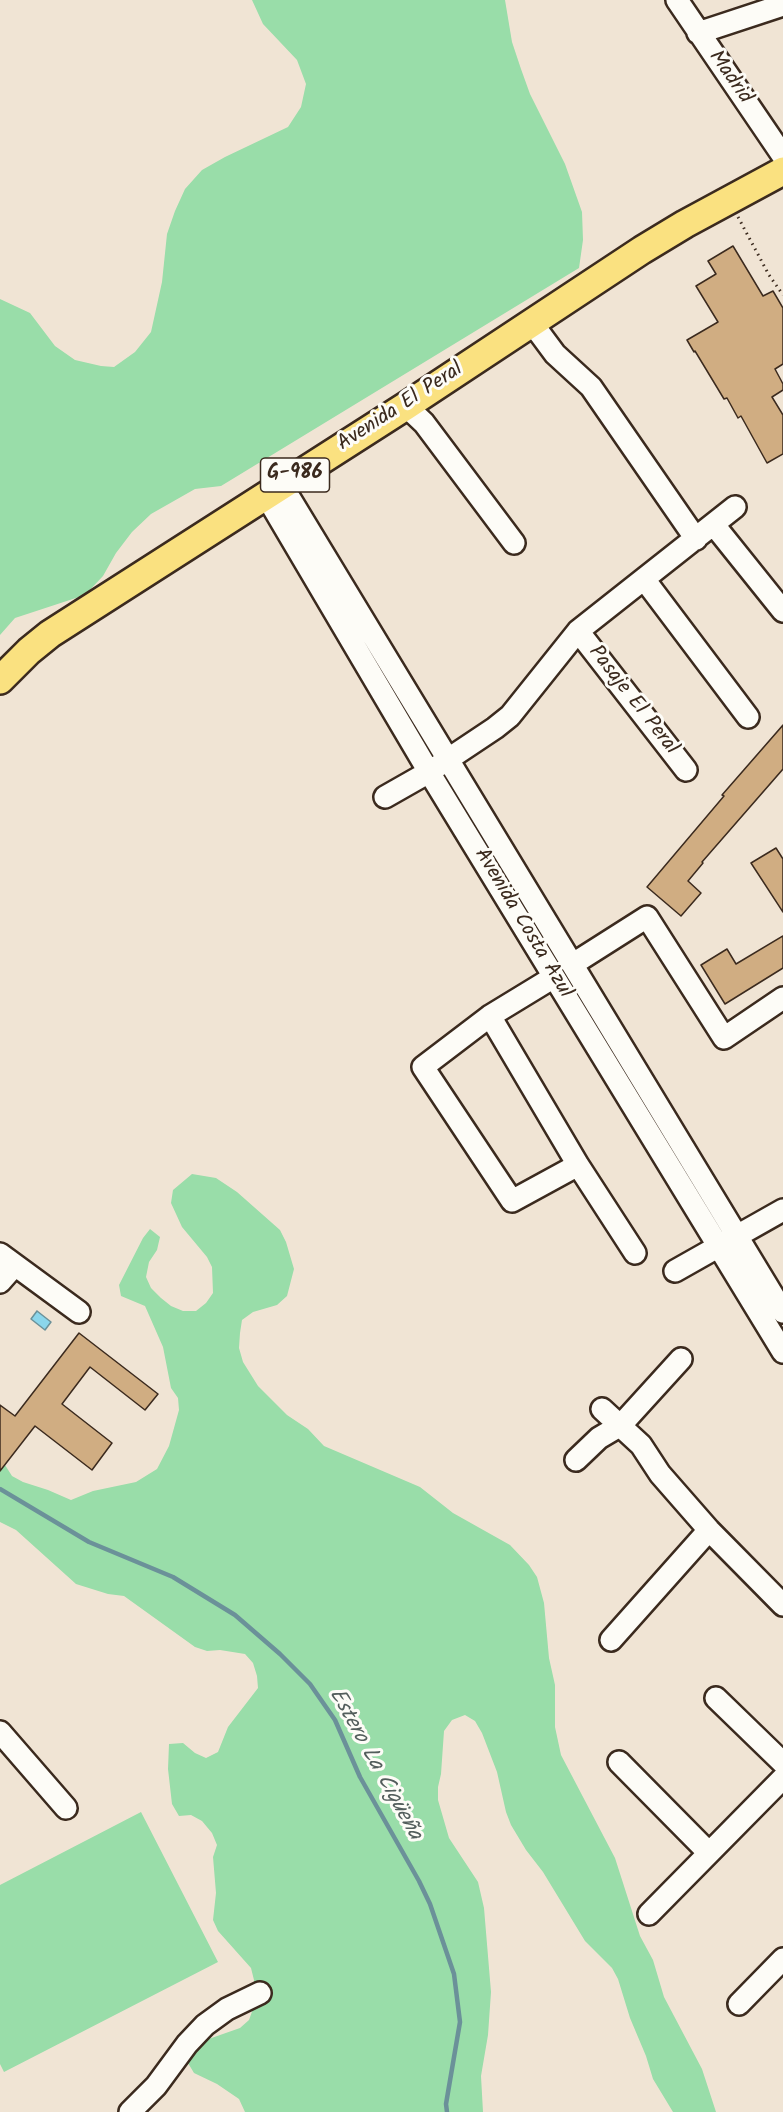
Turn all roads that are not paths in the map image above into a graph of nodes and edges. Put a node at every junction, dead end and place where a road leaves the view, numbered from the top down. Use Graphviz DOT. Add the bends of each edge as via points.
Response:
graph roads {
  1 [pos="677,0"];
  2 [pos="783,5"];
  3 [pos="698,33"];
  4 [pos="783,156"];
  5 [pos="783,171"];
  6 [pos="532,323"];
  7 [pos="406,406"];
  8 [pos="273,489"];
  9 [pos="735,507"];
  10 [pos="714,525"];
  11 [pos="696,539"];
  12 [pos="514,543"];
  13 [pos="644,579"];
  14 [pos="783,611"];
  15 [pos="578,631"];
  16 [pos="0,680"];
  17 [pos="748,717"];
  18 [pos="449,759"];
  19 [pos="686,770"];
  20 [pos="429,772"];
  21 [pos="385,797"];
  22 [pos="573,964"];
  23 [pos="554,976"];
  24 [pos="783,998"];
  25 [pos="490,1017"];
  26 [pos="578,1164"];
  27 [pos="783,1210"];
  28 [pos="728,1242"];
  29 [pos="635,1253"];
  30 [pos="8,1260"];
  31 [pos="675,1271"];
  32 [pos="0,1282"];
  33 [pos="79,1312"];
  34 [pos="783,1312"];
  35 [pos="783,1352"];
  36 [pos="681,1359"];
  37 [pos="602,1409"];
  38 [pos="621,1425"];
  39 [pos="576,1460"];
  40 [pos="709,1530"];
  41 [pos="783,1605"];
  42 [pos="611,1640"];
  43 [pos="716,1698"];
  44 [pos="0,1732"];
  45 [pos="619,1762"];
  46 [pos="783,1763"];
  47 [pos="783,1778"];
  48 [pos="66,1808"];
  49 [pos="708,1852"];
  50 [pos="649,1914"];
  51 [pos="783,1959"];
  52 [pos="260,1993"];
  53 [pos="740,2004"];
  54 [pos="130,2112"];
  1 -- 3 [label="street, Madrid"];
  2 -- 3 [label="street"];
  3 -- 4 [label="street, Madrid"];
  5 -- 6 [label="main road, Avenida El Peral / G-986" via="642,250"];
  6 -- 7 [label="main road, Avenida El Peral / G-986"];
  6 -- 11 [label="street" via="555,354 591,387"];
  7 -- 8 [label="main road, Avenida El Peral / G-986"];
  7 -- 12 [label="street" via="424,423"];
  8 -- 16 [label="main road, Avenida El Peral / G-986" via="50,634"];
  8 -- 18 [label="street, Avenida Costa Azul"];
  8 -- 20 [label="street, Avenida Costa Azul"];
  9 -- 10 [label="street"];
  10 -- 11 [label="street"];
  10 -- 14 [label="street"];
  11 -- 13 [label="street"];
  13 -- 15 [label="street"];
  13 -- 17 [label="street"];
  15 -- 18 [label="street" via="510,716"];
  15 -- 19 [label="street, Pasaje El Peral"];
  18 -- 20 [label="street"];
  18 -- 22 [label="street, Avenida Costa Azul"];
  20 -- 21 [label="street"];
  20 -- 23 [label="street, Avenida Costa Azul"];
  22 -- 24 [label="street" via="647,917 723,1038"];
  22 -- 28 [label="street, Avenida Costa Azul"];
  23 -- 25 [label="street"];
  23 -- 28 [label="street, Avenida Costa Azul"];
  25 -- 26 [label="street"];
  25 -- 26 [label="street" via="423,1067 512,1201"];
  26 -- 29 [label="street"];
  27 -- 28 [label="street"];
  28 -- 31 [label="street"];
  28 -- 34 [label="street, Avenida Costa Azul"];
  28 -- 35 [label="street, Avenida Costa Azul"];
  30 -- 32 [label="street"];
  30 -- 33 [label="street"];
  36 -- 38 [label="street"];
  37 -- 38 [label="street"];
  38 -- 39 [label="street" via="599,1438"];
  38 -- 40 [label="street"];
  40 -- 41 [label="street"];
  40 -- 42 [label="street"];
  43 -- 46 [label="street"];
  44 -- 48 [label="street"];
  45 -- 49 [label="street"];
  47 -- 49 [label="street"];
  49 -- 50 [label="street"];
  51 -- 53 [label="street"];
  52 -- 54 [label="street" via="227,2008 205,2025"];
}
